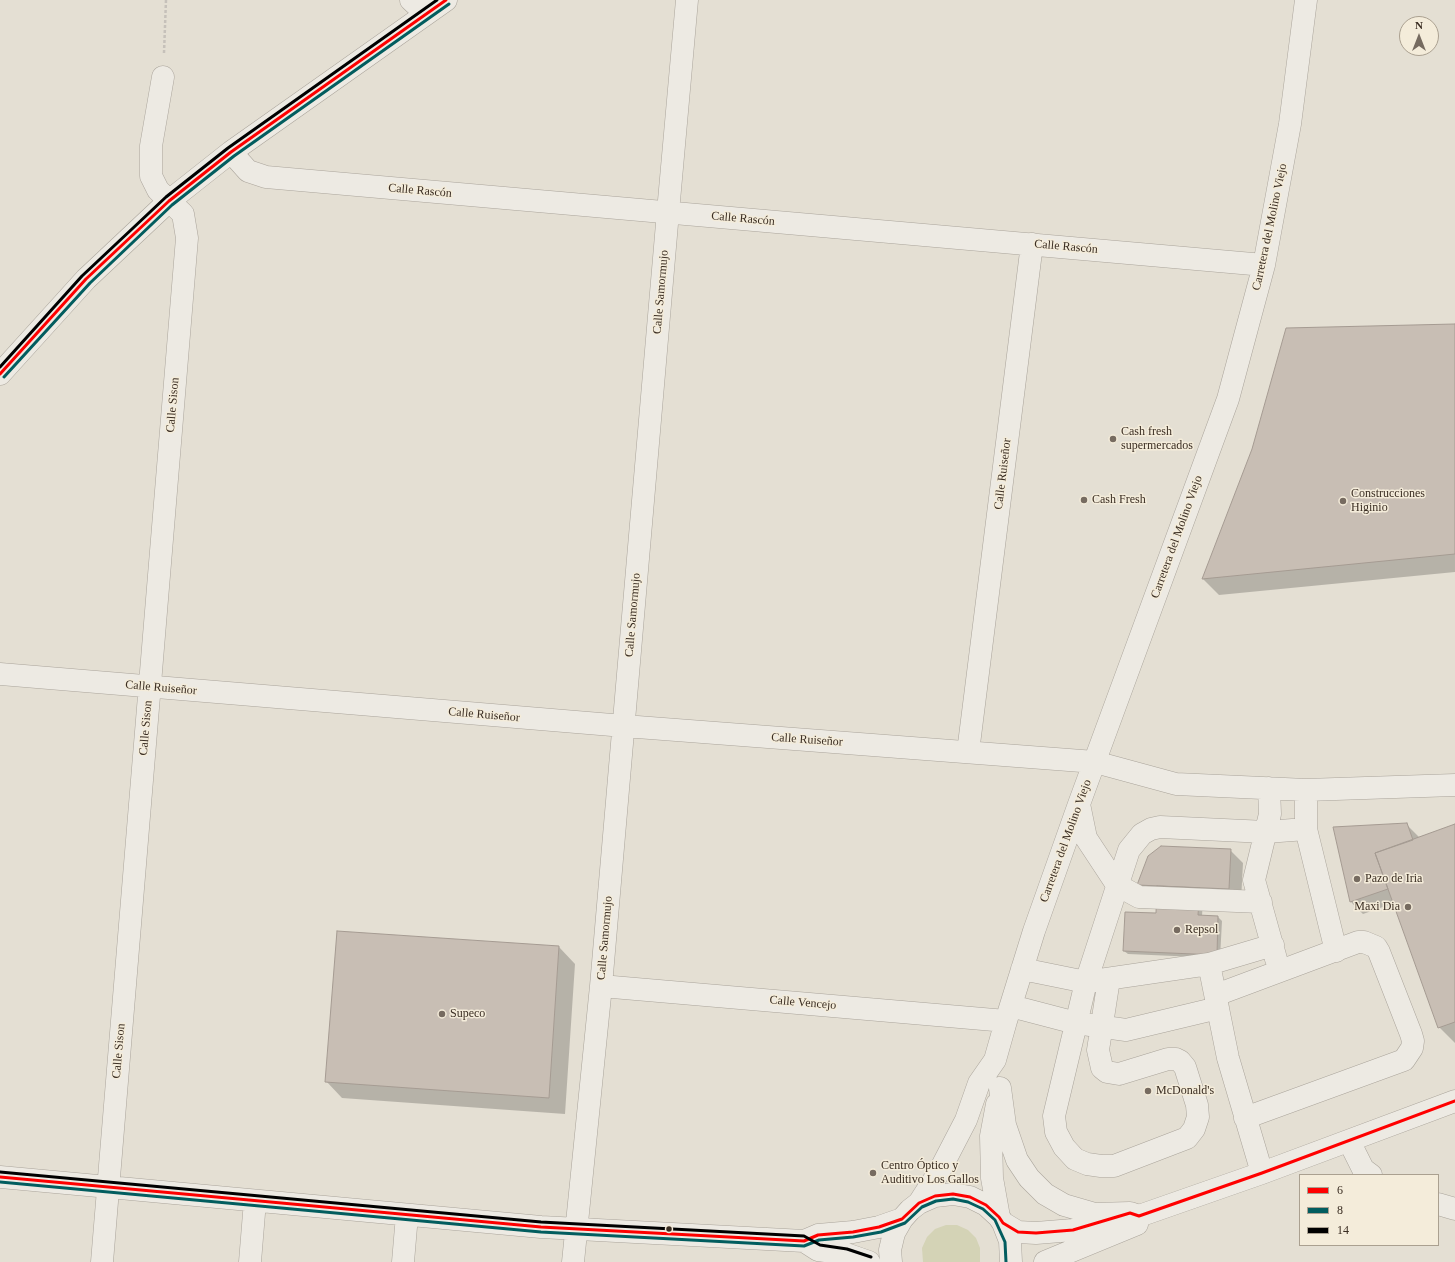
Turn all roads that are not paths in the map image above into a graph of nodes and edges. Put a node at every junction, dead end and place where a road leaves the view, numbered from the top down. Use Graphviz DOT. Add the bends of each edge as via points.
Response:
graph roads {
  1 [pos="446,0"];
  2 [pos="687,0"];
  3 [pos="1306,0"];
  4 [pos="418,7"];
  5 [pos="163,77"];
  6 [pos="230,152"];
  7 [pos="169,201"];
  8 [pos="668,212"];
  9 [pos="1032,244"];
  10 [pos="1264,265"];
  11 [pos="23,349"];
  12 [pos="0,355"];
  13 [pos="0,374"];
  14 [pos="0,674"];
  15 [pos="149,687"];
  16 [pos="624,726"];
  17 [pos="968,752"];
  18 [pos="1095,762"];
  19 [pos="1455,785"];
  20 [pos="1269,788"];
  21 [pos="1306,790"];
  22 [pos="1079,804"];
  23 [pos="1306,829"];
  24 [pos="1266,832"];
  25 [pos="1116,885"];
  26 [pos="1261,902"];
  27 [pos="1273,945"];
  28 [pos="1336,950"];
  29 [pos="1209,964"];
  30 [pos="1022,969"];
  31 [pos="1280,972"];
  32 [pos="1108,979"];
  33 [pos="1086,982"];
  34 [pos="601,986"];
  35 [pos="1217,1002"];
  36 [pos="1008,1013"];
  37 [pos="1076,1023"];
  38 [pos="1102,1027"];
  39 [pos="995,1060"];
  40 [pos="1000,1088"];
  41 [pos="1455,1101"];
  42 [pos="1245,1118"];
  43 [pos="1349,1141"];
  44 [pos="1262,1173"];
  45 [pos="1370,1174"];
  46 [pos="0,1177"];
  47 [pos="108,1187"];
  48 [pos="255,1201"];
  49 [pos="919,1203"];
  50 [pos="1439,1204"];
  51 [pos="1455,1209"];
  52 [pos="1135,1214"];
  53 [pos="407,1215"];
  54 [pos="902,1218"];
  55 [pos="1001,1220"];
  56 [pos="577,1229"];
  57 [pos="804,1240"];
  58 [pos="102,1262"];
  59 [pos="250,1262"];
  60 [pos="403,1262"];
  61 [pos="573,1262"];
  62 [pos="869,1262"];
  63 [pos="891,1262"];
  64 [pos="1011,1262"];
  65 [pos="1045,1262"];
  1 -- 4 [label="street"];
  2 -- 8 [label="street, Calle Samormujo"];
  3 -- 10 [label="street, Carretera del Molino Viejo" via="1290,124"];
  4 -- 6 [label="street"];
  5 -- 7 [label="street, Calle Sison" via="151,146 151,176 158,190"];
  6 -- 7 [label="street"];
  6 -- 8 [label="street, Calle Rascón" via="248,171 266,177"];
  7 -- 11 [label="street" via="86,279"];
  7 -- 15 [label="street, Calle Sison" via="183,214 187,238"];
  8 -- 9 [label="street, Calle Rascón"];
  8 -- 16 [label="street, Calle Samormujo"];
  9 -- 10 [label="street, Calle Rascón"];
  9 -- 17 [label="street, Calle Ruiseñor"];
  10 -- 18 [label="street, Carretera del Molino Viejo" via="1228,399"];
  11 -- 12 [label="street"];
  11 -- 13 [label="street"];
  14 -- 15 [label="street, Calle Ruiseñor"];
  15 -- 16 [label="street, Calle Ruiseñor"];
  15 -- 47 [label="street, Calle Sison"];
  16 -- 17 [label="street, Calle Ruiseñor"];
  16 -- 34 [label="street, Calle Samormujo"];
  17 -- 18 [label="street, Calle Ruiseñor"];
  18 -- 20 [label="street, Calle Ruiseñor" via="1176,784"];
  18 -- 22 [label="street, Carretera del Molino Viejo"];
  19 -- 21 [label="street, Calle Ruiseñor"];
  20 -- 21 [label="street, Calle Ruiseñor"];
  20 -- 24 [label="street" via="1270,814"];
  21 -- 23 [label="street"];
  22 -- 25 [label="street" via="1086,838"];
  22 -- 30 [label="street, Carretera del Molino Viejo"];
  23 -- 24 [label="street"];
  23 -- 28 [label="street"];
  24 -- 25 [label="street" via="1160,827 1151,829 1142,834 1129,850"];
  24 -- 26 [label="street" via="1254,880"];
  25 -- 26 [label="street" via="1139,897"];
  25 -- 33 [label="street"];
  26 -- 27 [label="street"];
  27 -- 29 [label="street"];
  27 -- 31 [label="street"];
  28 -- 31 [label="street, Calle Vencejo"];
  28 -- 42 [label="street, Calle Vencejo" via="1358,942 1376,947 1411,1034 1413,1041 1409,1054 1404,1060"];
  29 -- 32 [label="street"];
  29 -- 35 [label="street"];
  30 -- 33 [label="street"];
  30 -- 36 [label="street, Carretera del Molino Viejo"];
  31 -- 35 [label="street, Calle Vencejo"];
  32 -- 33 [label="street"];
  32 -- 38 [label="street"];
  33 -- 37 [label="street"];
  34 -- 36 [label="street, Calle Vencejo"];
  34 -- 56 [label="street, Calle Samormujo"];
  35 -- 38 [label="street, Calle Vencejo" via="1126,1030"];
  35 -- 42 [label="street" via="1228,1058"];
  36 -- 37 [label="street, Calle Vencejo"];
  36 -- 39 [label="street, Carretera del Molino Viejo"];
  37 -- 38 [label="street, Calle Vencejo"];
  37 -- 38 [label="street" via="1054,1116 1056,1132 1064,1147 1075,1159 1088,1164 1114,1166 1187,1138 1194,1129 1198,1117 1197,1105 1183,1063 1176,1059 1168,1059 1119,1074 1107,1072 1102,1068 1098,1050"];
  39 -- 40 [label="street"];
  39 -- 49 [label="street" via="979,1082 966,1120 939,1172"];
  40 -- 52 [label="street" via="1005,1125 1017,1160 1029,1178 1045,1194 1064,1205 1096,1214"];
  40 -- 55 [label="street" via="991,1136 992,1178"];
  41 -- 43 [label="street"];
  42 -- 44 [label="street"];
  43 -- 44 [label="street"];
  43 -- 45 [label="street" via="1363,1169"];
  44 -- 52 [label="street"];
  46 -- 47 [label="street"];
  47 -- 48 [label="street"];
  47 -- 58 [label="street, Calle Sison"];
  48 -- 53 [label="street"];
  48 -- 59 [label="street"];
  49 -- 54 [label="street"];
  49 -- 55 [label="street" via="935,1196 953,1194 970,1197 986,1205"];
  50 -- 51 [label="street"];
  52 -- 55 [label="street" via="1073,1230 1036,1233 1018,1232"];
  52 -- 65 [label="street" via="1137,1224"];
  53 -- 56 [label="street"];
  53 -- 60 [label="street"];
  54 -- 57 [label="street" via="879,1227 818,1235"];
  54 -- 63 [label="street" via="894,1233 890,1250"];
  55 -- 64 [label="street" via="1010,1241"];
  56 -- 57 [label="street"];
  56 -- 61 [label="street, Calle Samormujo"];
  57 -- 62 [label="street" via="818,1250 846,1254"];
}
